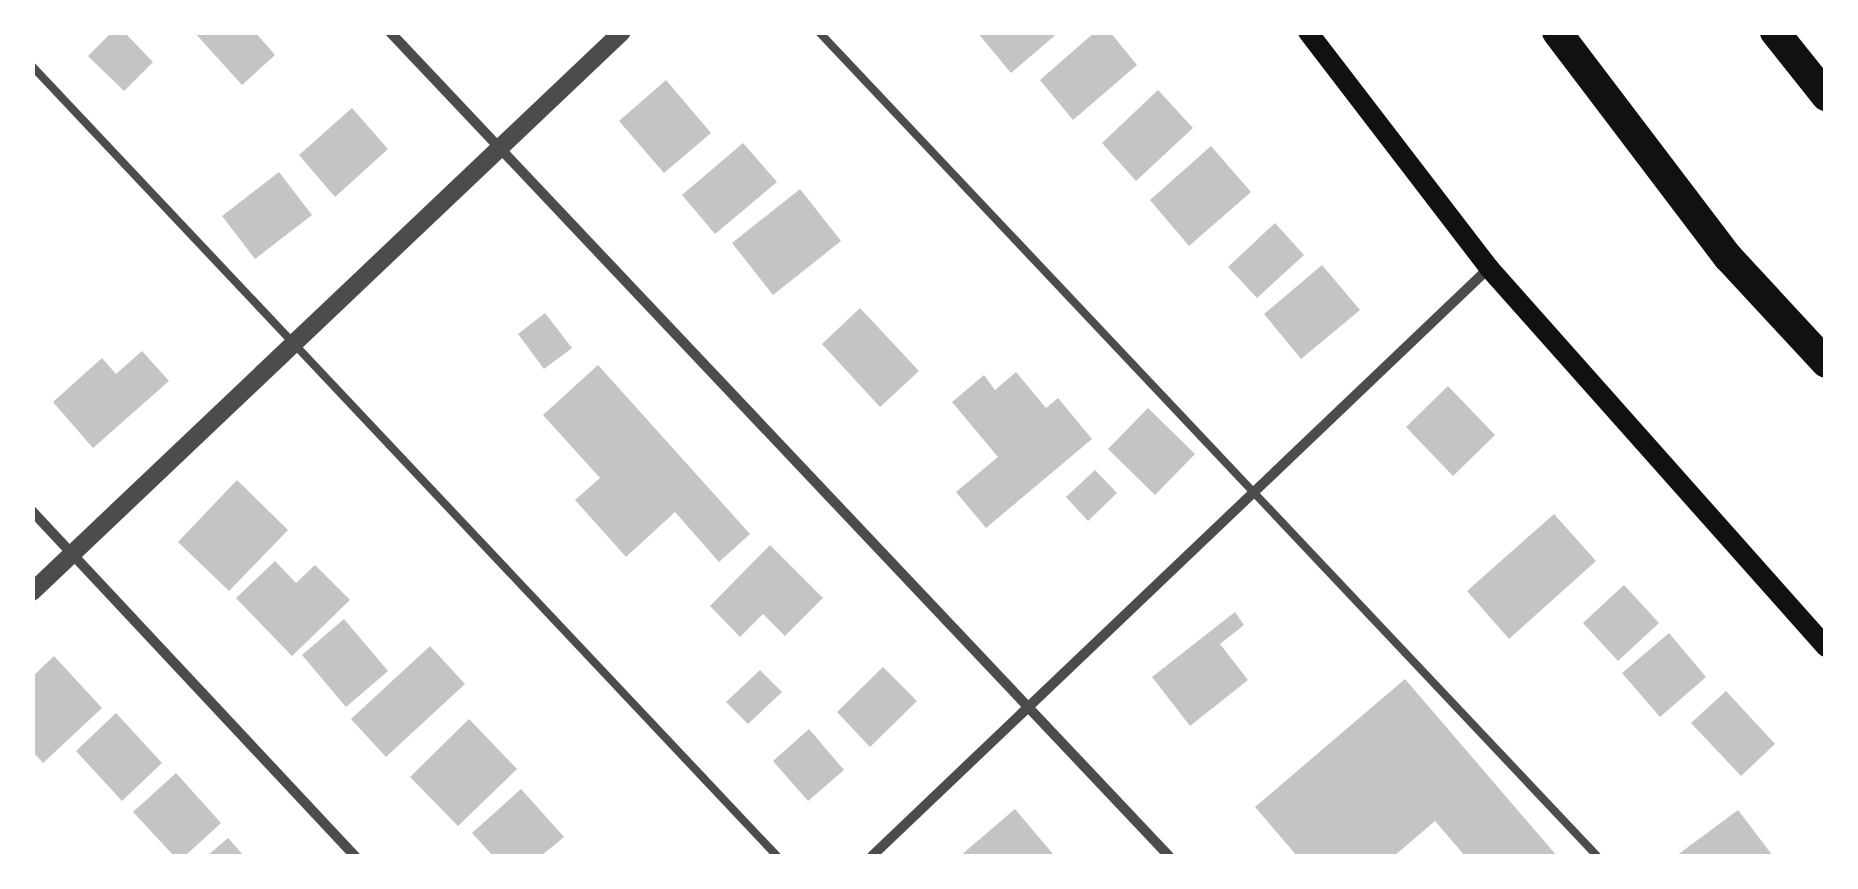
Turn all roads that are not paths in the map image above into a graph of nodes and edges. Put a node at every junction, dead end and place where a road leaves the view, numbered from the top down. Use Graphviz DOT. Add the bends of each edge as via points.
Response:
graph roads {
  1 [pos="390,32"];
  2 [pos="622,32"];
  3 [pos="819,32"];
  4 [pos="1308,32"];
  5 [pos="1556,32"];
  6 [pos="1776,32"];
  7 [pos="32,66"];
  8 [pos="1826,96"];
  9 [pos="500,148"];
  10 [pos="1489,268"];
  11 [pos="294,343"];
  12 [pos="1826,363"];
  13 [pos="1253,492"];
  14 [pos="32,511"];
  15 [pos="73,553"];
  16 [pos="32,592"];
  17 [pos="1826,647"];
  18 [pos="1030,706"];
  19 [pos="356,856"];
  20 [pos="777,856"];
  21 [pos="872,856"];
  22 [pos="1168,856"];
  23 [pos="1597,856"];
  1 -- 9 [label="street"];
  2 -- 9 [label="street"];
  3 -- 13 [label="lane"];
  4 -- 10 [label="main road"];
  5 -- 12 [label="highway" via="1728,256"];
  6 -- 8 [label="highway"];
  7 -- 11 [label="lane"];
  9 -- 11 [label="street"];
  9 -- 18 [label="street"];
  10 -- 13 [label="street"];
  10 -- 17 [label="main road"];
  11 -- 15 [label="street"];
  11 -- 20 [label="lane"];
  13 -- 18 [label="street"];
  13 -- 23 [label="lane"];
  14 -- 15 [label="street"];
  15 -- 16 [label="street"];
  15 -- 19 [label="street"];
  18 -- 21 [label="street"];
  18 -- 22 [label="street"];
}
